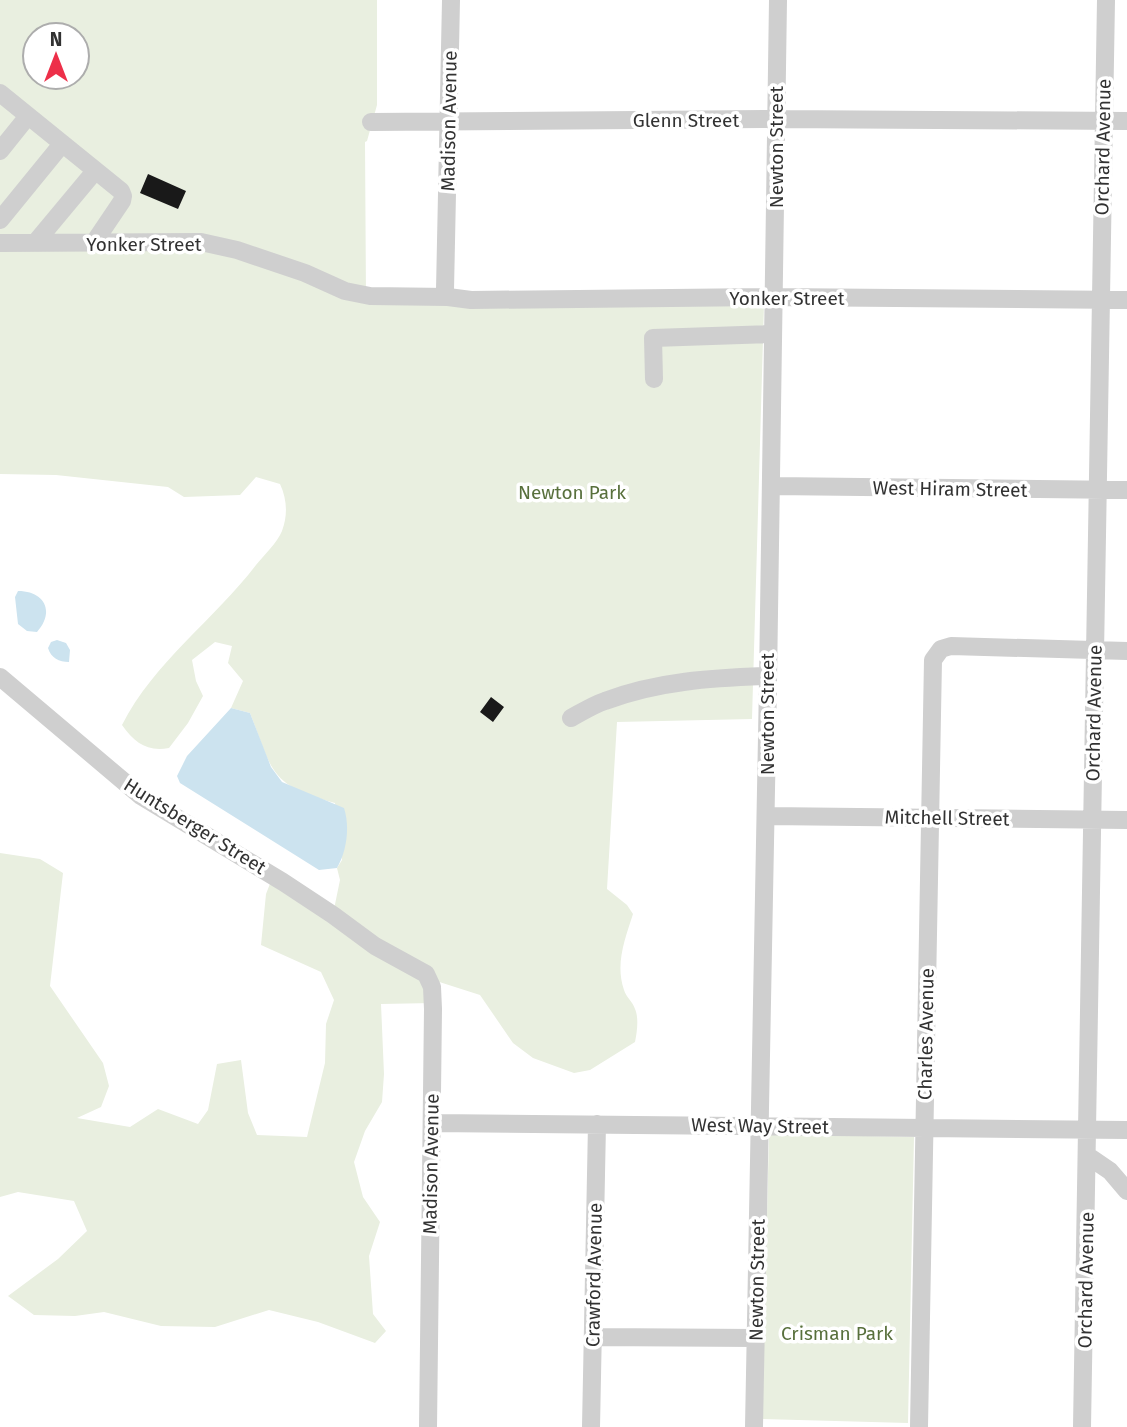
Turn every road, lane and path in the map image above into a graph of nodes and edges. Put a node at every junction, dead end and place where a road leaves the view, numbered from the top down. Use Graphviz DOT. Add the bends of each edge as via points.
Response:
graph roads {
  1 [pos="451,0"];
  2 [pos="778,0"];
  3 [pos="1106,0"];
  4 [pos="0,93"];
  5 [pos="28,116"];
  6 [pos="776,119"];
  7 [pos="1103,121"];
  8 [pos="1127,121"];
  9 [pos="371,122"];
  10 [pos="449,122"];
  11 [pos="62,144"];
  12 [pos="0,151"];
  13 [pos="95,170"];
  14 [pos="0,220"];
  15 [pos="0,243"];
  16 [pos="34,243"];
  17 [pos="93,244"];
  18 [pos="448,297"];
  19 [pos="774,298"];
  20 [pos="1102,300"];
  21 [pos="1127,300"];
  22 [pos="773,334"];
  23 [pos="654,379"];
  24 [pos="773,486"];
  25 [pos="1097,490"];
  26 [pos="1127,490"];
  27 [pos="1095,650"];
  28 [pos="1127,650"];
  29 [pos="767,676"];
  30 [pos="0,677"];
  31 [pos="571,718"];
  32 [pos="766,816"];
  33 [pos="929,818"];
  34 [pos="1092,819"];
  35 [pos="1127,820"];
  36 [pos="365,939"];
  37 [pos="432,1122"];
  38 [pos="597,1124"];
  39 [pos="761,1126"];
  40 [pos="924,1129"];
  41 [pos="1088,1130"];
  42 [pos="1127,1130"];
  43 [pos="1088,1156"];
  44 [pos="1127,1191"];
  45 [pos="593,1337"];
  46 [pos="756,1338"];
  47 [pos="428,1427"];
  48 [pos="591,1427"];
  49 [pos="754,1427"];
  50 [pos="919,1427"];
  51 [pos="1082,1427"];
  1 -- 10 [label="street, Madison Avenue"];
  2 -- 6 [label="street, Newton Street"];
  3 -- 7 [label="street, Orchard Avenue"];
  4 -- 5 [label="street"];
  5 -- 11 [label="street"];
  5 -- 12 [label="street"];
  6 -- 7 [label="street, Glenn Street"];
  6 -- 10 [label="street, Glenn Street"];
  6 -- 19 [label="street, Newton Street"];
  7 -- 8 [label="street, Glenn Street"];
  7 -- 20 [label="street, Orchard Avenue"];
  9 -- 10 [label="street, Glenn Street"];
  10 -- 18 [label="street, Madison Avenue"];
  11 -- 13 [label="street"];
  11 -- 14 [label="street"];
  13 -- 16 [label="street"];
  13 -- 17 [label="street" via="123,196"];
  15 -- 16 [label="street, Yonker Street"];
  16 -- 17 [label="street, Yonker Street"];
  17 -- 18 [label="street, Yonker Street" via="201,242 305,273 345,291 370,296"];
  18 -- 19 [label="street, Yonker Street"];
  19 -- 20 [label="street, Yonker Street"];
  19 -- 22 [label="street, Newton Street"];
  20 -- 21 [label="street, Yonker Street"];
  20 -- 25 [label="street, Orchard Avenue"];
  22 -- 23 [label="street" via="653,338"];
  22 -- 24 [label="street, Newton Street"];
  24 -- 25 [label="street, West Hiram Street"];
  24 -- 29 [label="street, Newton Street"];
  25 -- 26 [label="street, West Hiram Street"];
  25 -- 27 [label="street, Orchard Avenue"];
  27 -- 28 [label="street"];
  27 -- 33 [label="street, Charles Avenue" via="946,648 935,655"];
  27 -- 34 [label="street, Orchard Avenue"];
  29 -- 31 [label="street" via="660,685 603,701"];
  29 -- 32 [label="street, Newton Street"];
  30 -- 36 [label="street, Huntsberger Street" via="130,787 293,888"];
  32 -- 33 [label="street, Mitchell Street"];
  32 -- 39 [label="street, Newton Street"];
  33 -- 34 [label="street, Mitchell Street"];
  33 -- 40 [label="street, Charles Avenue"];
  34 -- 35 [label="street, Mitchell Street"];
  34 -- 41 [label="street, Orchard Avenue"];
  36 -- 37 [label="street, Madison Avenue" via="430,979"];
  37 -- 38 [label="street, West Way Street"];
  37 -- 47 [label="street, Madison Avenue"];
  38 -- 39 [label="street, West Way Street"];
  38 -- 45 [label="street, Crawford Avenue"];
  39 -- 40 [label="street, West Way Street"];
  39 -- 46 [label="street, Newton Street"];
  40 -- 41 [label="street, West Way Street"];
  40 -- 50 [label="street, Charles Avenue"];
  41 -- 42 [label="street, West Way Street"];
  41 -- 43 [label="street, Orchard Avenue"];
  43 -- 44 [label="street" via="1110,1171"];
  43 -- 51 [label="street, Orchard Avenue"];
  45 -- 46 [label="street"];
  45 -- 48 [label="street, Crawford Avenue"];
  46 -- 49 [label="street, Newton Street"];
}
